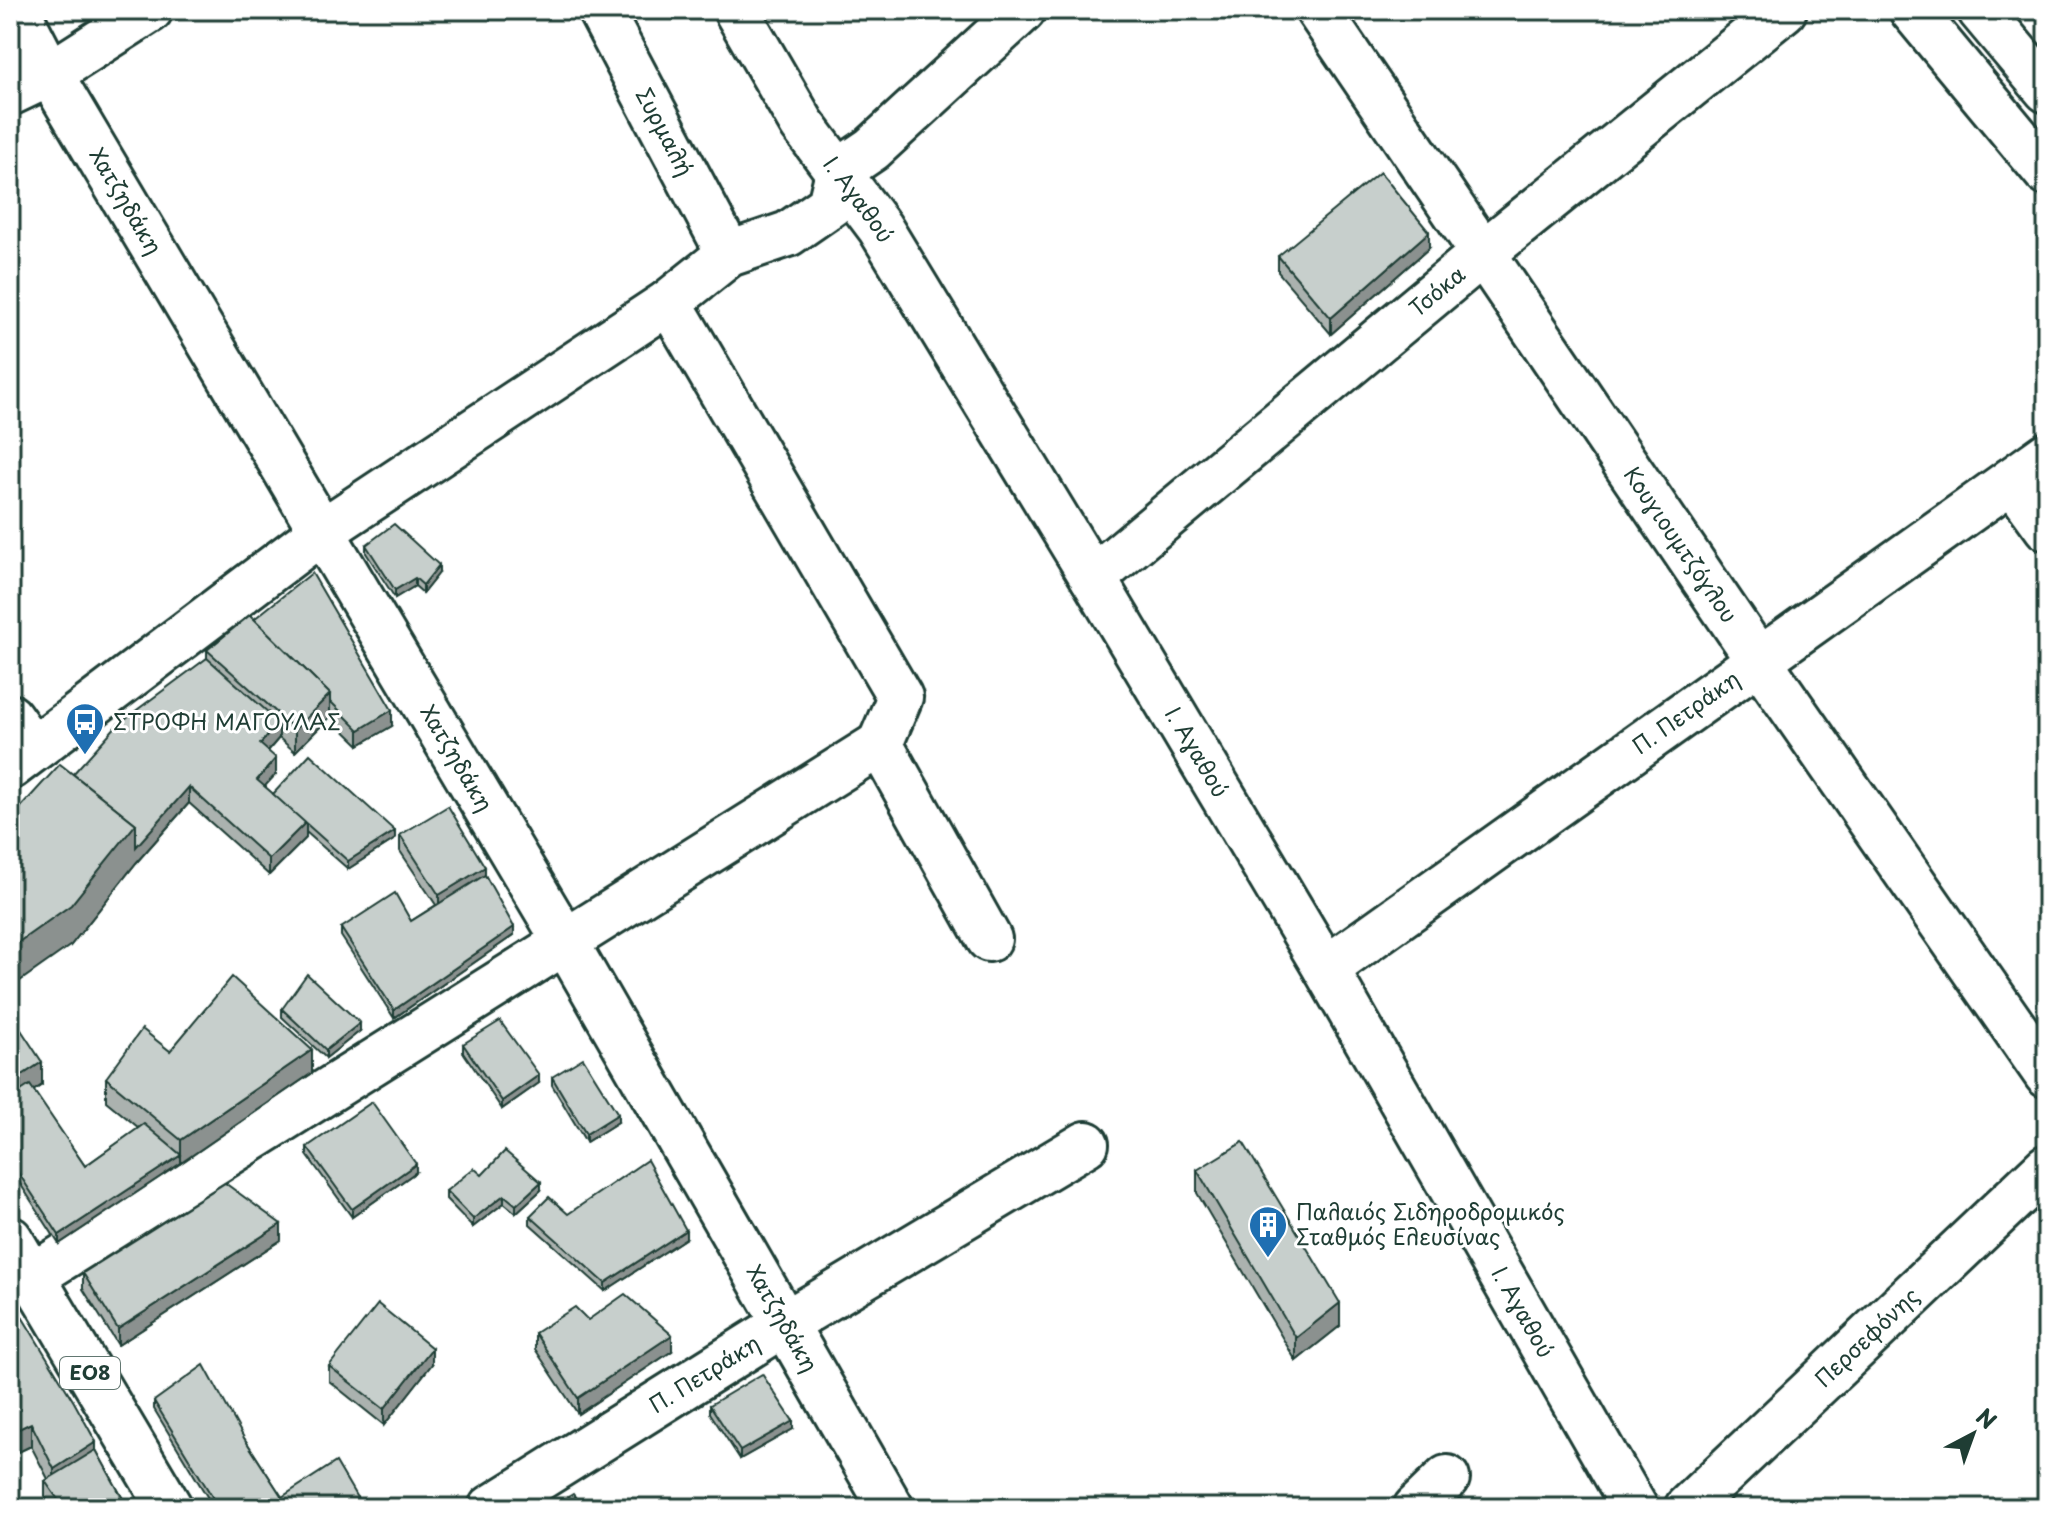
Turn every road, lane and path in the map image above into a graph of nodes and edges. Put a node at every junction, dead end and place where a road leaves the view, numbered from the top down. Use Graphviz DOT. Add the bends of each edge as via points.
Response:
graph roads {
  1 [pos="15,10"];
  2 [pos="150,10"];
  3 [pos="600,10"];
  4 [pos="736,10"];
  5 [pos="1023,10"];
  6 [pos="1318,10"];
  7 [pos="1784,10"];
  8 [pos="1912,10"];
  9 [pos="1980,10"];
  10 [pos="10,27"];
  11 [pos="50,74"];
  12 [pos="2047,90"];
  13 [pos="10,93"];
  14 [pos="838,172"];
  15 [pos="2047,173"];
  16 [pos="729,254"];
  17 [pos="1482,254"];
  18 [pos="669,302"];
  19 [pos="2047,455"];
  20 [pos="2012,480"];
  21 [pos="2047,528"];
  22 [pos="321,532"];
  23 [pos="1093,578"];
  24 [pos="1760,662"];
  25 [pos="18,744"];
  26 [pos="880,744"];
  27 [pos="989,939"];
  28 [pos="565,941"];
  29 [pos="1326,969"];
  30 [pos="2047,1075"];
  31 [pos="1086,1144"];
  32 [pos="2047,1167"];
  33 [pos="10,1239"];
  34 [pos="33,1276"];
  35 [pos="786,1323"];
  36 [pos="1447,1478"];
  37 [pos="170,1508"];
  38 [pos="491,1508"];
  39 [pos="891,1508"];
  40 [pos="1416,1508"];
  41 [pos="1635,1508"];
  42 [pos="1687,1508"];
  1 -- 10 [label="street"];
  1 -- 11 [label="street, Χατζηδάκη"];
  2 -- 11 [label="street"];
  3 -- 16 [label="street, Συρμαλή"];
  4 -- 14 [label="street, Ι. Αγαθού" via="802,124"];
  5 -- 14 [label="street" via="872,149"];
  6 -- 17 [label="street, Κουγιουμτζόγλου"];
  7 -- 17 [label="street, Τσόκα"];
  8 -- 15 [label="street"];
  9 -- 12 [label="street"];
  11 -- 13 [label="street"];
  11 -- 22 [label="street, Χατζηδάκη"];
  14 -- 16 [label="street" via="830,205 788,234"];
  14 -- 23 [label="street, Ι. Αγαθού" via="880,228"];
  16 -- 18 [label="street"];
  17 -- 23 [label="street, Τσόκα"];
  17 -- 24 [label="street, Κουγιουμτζόγλου"];
  18 -- 22 [label="street"];
  18 -- 26 [label="street" via="900,697"];
  19 -- 20 [label="street, Π. Πετράκη"];
  20 -- 21 [label="street"];
  20 -- 24 [label="street, Π. Πετράκη"];
  22 -- 25 [label="street"];
  22 -- 28 [label="street, Χατζηδάκη"];
  23 -- 29 [label="street, Ι. Αγαθού"];
  24 -- 29 [label="street, Π. Πετράκη"];
  24 -- 30 [label="street, Κουγιουμτζόγλου"];
  26 -- 27 [label="street"];
  26 -- 28 [label="street"];
  28 -- 34 [label="street"];
  28 -- 35 [label="street, Χατζηδάκη"];
  29 -- 41 [label="street, Ι. Αγαθού"];
  31 -- 35 [label="street, Π. Πετράκη"];
  32 -- 42 [label="street, Περσεφόνης"];
  33 -- 34 [label="street, ΕΟ8"];
  34 -- 37 [label="street, ΕΟ8"];
  35 -- 38 [label="street, Π. Πετράκη"];
  35 -- 39 [label="street, Χατζηδάκη"];
  36 -- 40 [label="street"];
}
